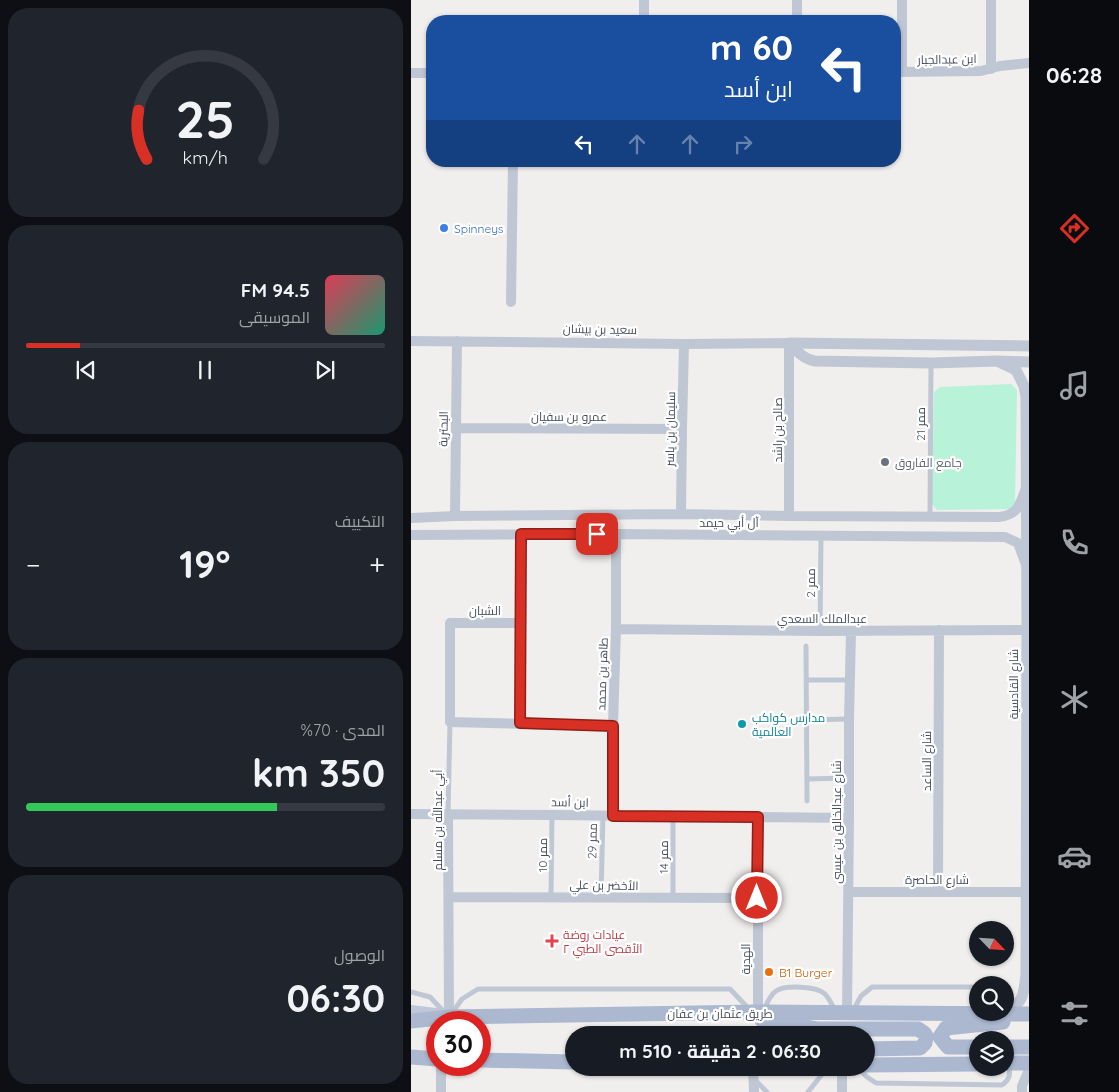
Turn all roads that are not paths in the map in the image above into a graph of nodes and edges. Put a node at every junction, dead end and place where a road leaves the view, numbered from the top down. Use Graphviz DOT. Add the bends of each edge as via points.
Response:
graph roads {
  1 [pos="644,0"];
  2 [pos="797,0"];
  3 [pos="902,0"];
  4 [pos="991,0"];
  5 [pos="644,15"];
  6 [pos="797,15"];
  7 [pos="901,18"];
  8 [pos="1029,63"];
  9 [pos="991,68"];
  10 [pos="901,72"];
  11 [pos="411,73"];
  12 [pos="426,73"];
  13 [pos="513,167"];
  14 [pos="511,302"];
  15 [pos="411,341"];
  16 [pos="457,341"];
  17 [pos="789,343"];
  18 [pos="684,344"];
  19 [pos="1029,346"];
  20 [pos="997,361"];
  21 [pos="1029,362"];
  22 [pos="931,363"];
  23 [pos="455,428"];
  24 [pos="682,429"];
  25 [pos="1027,487"];
  26 [pos="681,514"];
  27 [pos="455,516"];
  28 [pos="789,516"];
  29 [pos="930,516"];
  30 [pos="411,518"];
  31 [pos="521,534"];
  32 [pos="616,534"];
  33 [pos="411,535"];
  34 [pos="821,535"];
  35 [pos="1027,569"];
  36 [pos="450,623"];
  37 [pos="521,623"];
  38 [pos="616,629"];
  39 [pos="939,630"];
  40 [pos="1027,630"];
  41 [pos="851,631"];
  42 [pos="820,632"];
  43 [pos="807,646"];
  44 [pos="807,680"];
  45 [pos="850,680"];
  46 [pos="849,719"];
  47 [pos="807,720"];
  48 [pos="450,722"];
  49 [pos="520,723"];
  50 [pos="613,726"];
  51 [pos="849,778"];
  52 [pos="807,779"];
  53 [pos="807,800"];
  54 [pos="411,814"];
  55 [pos="448,814"];
  56 [pos="552,814"];
  57 [pos="608,815"];
  58 [pos="673,817"];
  59 [pos="758,817"];
  60 [pos="849,818"];
  61 [pos="938,891"];
  62 [pos="849,892"];
  63 [pos="1026,892"];
  64 [pos="551,896"];
  65 [pos="449,897"];
  66 [pos="601,897"];
  67 [pos="673,898"];
  68 [pos="757,898"];
  69 [pos="969,988"];
  70 [pos="411,992"];
  71 [pos="1026,994"];
  72 [pos="1014,1004"];
  73 [pos="443,1011"];
  74 [pos="449,1011"];
  75 [pos="453,1011"];
  76 [pos="969,1011"];
  77 [pos="411,1012"];
  78 [pos="717,1012"];
  79 [pos="757,1012"];
  80 [pos="845,1013"];
  81 [pos="1014,1013"];
  82 [pos="426,1014"];
  83 [pos="1029,1015"];
  84 [pos="491,1016"];
  85 [pos="426,1019"];
  86 [pos="411,1021"];
  87 [pos="804,1026"];
  88 [pos="875,1029"];
  89 [pos="969,1047"];
  90 [pos="1014,1047"];
  91 [pos="1029,1047"];
  92 [pos="875,1049"];
  93 [pos="411,1057"];
  94 [pos="426,1058"];
  95 [pos="426,1060"];
  96 [pos="491,1060"];
  97 [pos="411,1062"];
  98 [pos="565,1062"];
  99 [pos="1014,1063"];
  100 [pos="1029,1063"];
  101 [pos="969,1064"];
  102 [pos="875,1065"];
  103 [pos="1029,1070"];
  104 [pos="441,1076"];
  105 [pos="753,1076"];
  106 [pos="755,1076"];
  107 [pos="820,1076"];
  108 [pos="842,1076"];
  109 [pos="866,1076"];
  110 [pos="1010,1076"];
  111 [pos="973,1084"];
  112 [pos="441,1092"];
  113 [pos="754,1092"];
  114 [pos="767,1092"];
  115 [pos="807,1092"];
  116 [pos="842,1092"];
  117 [pos="973,1092"];
  118 [pos="1022,1092"];
  1 -- 5 [label="street"];
  2 -- 6 [label="street"];
  3 -- 7 [label="street"];
  4 -- 9 [label="street"];
  8 -- 9 [label="street, ابن عبدالجبار"];
  9 -- 10 [label="street, ابن عبدالجبار" via="981,71"];
  11 -- 12 [label="street"];
  13 -- 14 [label="street"];
  15 -- 16 [label="street, سعيد بن بيشان"];
  16 -- 18 [label="street, سعيد بن بيشان"];
  16 -- 23 [label="street, البحترية"];
  17 -- 18 [label="street, سعيد بن بيشان"];
  17 -- 19 [label="street, سعيد بن بيشان"];
  17 -- 22 [label="street" via="807,360"];
  17 -- 28 [label="street, صالح بن راشد"];
  18 -- 24 [label="street, سليمان بن ياسر"];
  20 -- 21 [label="street"];
  20 -- 22 [label="street"];
  20 -- 25 [label="street, شارع القادسية" via="1016,370 1024,386"];
  22 -- 29 [label="lane, ممر 21"];
  23 -- 24 [label="street, عمرو بن سفيان"];
  23 -- 27 [label="street, البحترية"];
  24 -- 26 [label="street, سليمان بن ياسر"];
  25 -- 29 [label="street, آل أبي حيمد" via="1017,509 1005,516"];
  25 -- 35 [label="street, شارع القادسية"];
  26 -- 27 [label="street, آل أبي حيمد"];
  26 -- 28 [label="street, آل أبي حيمد"];
  27 -- 30 [label="street, آل أبي حيمد"];
  28 -- 29 [label="street, آل أبي حيمد"];
  31 -- 32 [label="street, آل أبي حيمد"];
  31 -- 33 [label="street, آل أبي حيمد"];
  31 -- 37 [label="street"];
  32 -- 34 [label="street, آل أبي حيمد"];
  32 -- 38 [label="street, طاهر بن محمد"];
  34 -- 35 [label="street, آل أبي حيمد" via="1005,537 1018,543"];
  34 -- 42 [label="lane, ممر 2"];
  35 -- 40 [label="street, شارع القادسية"];
  36 -- 37 [label="street, الشبان"];
  36 -- 48 [label="street, أبي عبدالله بن مسلم"];
  37 -- 49 [label="street"];
  38 -- 42 [label="street, عبدالملك السعدي"];
  38 -- 50 [label="street, طاهر بن محمد"];
  39 -- 40 [label="street, عبدالملك السعدي"];
  39 -- 41 [label="street, عبدالملك السعدي"];
  39 -- 61 [label="street, شارع الساعد"];
  40 -- 63 [label="street, شارع القادسية"];
  41 -- 42 [label="street, عبدالملك السعدي"];
  41 -- 45 [label="street, شارع عبدالخالق بن عيسى"];
  43 -- 44 [label="lane"];
  44 -- 45 [label="lane"];
  44 -- 47 [label="lane"];
  45 -- 46 [label="street, شارع عبدالخالق بن عيسى"];
  46 -- 47 [label="lane"];
  46 -- 51 [label="street, شارع عبدالخالق بن عيسى"];
  47 -- 52 [label="lane"];
  48 -- 49 [label="street"];
  48 -- 55 [label="lane, أبي عبدالله بن مسلم"];
  49 -- 50 [label="street"];
  50 -- 57 [label="street, طاهر بن محمد"];
  51 -- 52 [label="lane"];
  51 -- 60 [label="street, شارع عبدالخالق بن عيسى"];
  52 -- 53 [label="lane"];
  54 -- 55 [label="street, ابن أسد"];
  55 -- 56 [label="street, ابن أسد"];
  55 -- 65 [label="street, أبي عبدالله بن مسلم"];
  56 -- 57 [label="street, ابن أسد"];
  56 -- 64 [label="lane, ممر 10"];
  57 -- 58 [label="street, ابن أسد"];
  57 -- 66 [label="lane, ممر 29"];
  58 -- 59 [label="street, ابن أسد"];
  58 -- 67 [label="lane, ممر 14"];
  59 -- 60 [label="street, ابن أسد"];
  59 -- 68 [label="street, الهدية"];
  60 -- 62 [label="street, شارع عبدالخالق بن عيسى"];
  61 -- 62 [label="street, شارع الحاصرة"];
  61 -- 63 [label="street, شارع الحاصرة"];
  62 -- 80 [label="street, شارع عبدالخالق بن عيسى"];
  63 -- 71 [label="street, شارع القادسية"];
  64 -- 65 [label="street, الأخضر بن علي"];
  64 -- 66 [label="street, الأخضر بن علي"];
  65 -- 74 [label="street, أبي عبدالله بن مسلم"];
  66 -- 67 [label="street, الأخضر بن علي"];
  67 -- 68 [label="street, الأخضر بن علي"];
  68 -- 79 [label="street, الهدية"];
  69 -- 80 [label="lane" via="872,987"];
  70 -- 73 [label="lane" via="430,997"];
  71 -- 72 [label="street, شارع القادسية"];
  75 -- 79 [label="lane" via="462,999 478,989 730,989"];
  76 -- 80 [label="main road, طريق عثمان بن عفان"];
  77 -- 82 [label="main road"];
  78 -- 79 [label="main road, طريق عثمان بن عفان"];
  78 -- 84 [label="main road, طريق عثمان بن عفان"];
  78 -- 87 [label="main road"];
  79 -- 80 [label="main road, طريق عثمان بن عفان"];
  79 -- 80 [label="lane" via="777,990 798,986 825,993"];
  81 -- 83 [label="main road, طريق عثمان بن عفان"];
  83 -- 89 [label="main road" via="1001,1022 946,1028 940,1037 948,1047"];
  85 -- 86 [label="main road, طريق عثمان بن عفان"];
  88 -- 92 [label="main road" via="918,1029 926,1036 920,1048"];
  90 -- 91 [label="main road"];
  93 -- 94 [label="main road"];
  95 -- 97 [label="main road"];
  96 -- 98 [label="main road"];
  99 -- 100 [label="main road"];
  101 -- 102 [label="main road"];
  103 -- 118 [label="street"];
  104 -- 112 [label="street"];
  105 -- 113 [label="street"];
  106 -- 114 [label="lane"];
  107 -- 115 [label="lane"];
  108 -- 116 [label="street"];
  109 -- 111 [label="lane" via="876,1083"];
  110 -- 111 [label="lane" via="1002,1085"];
  111 -- 117 [label="lane"];
}
